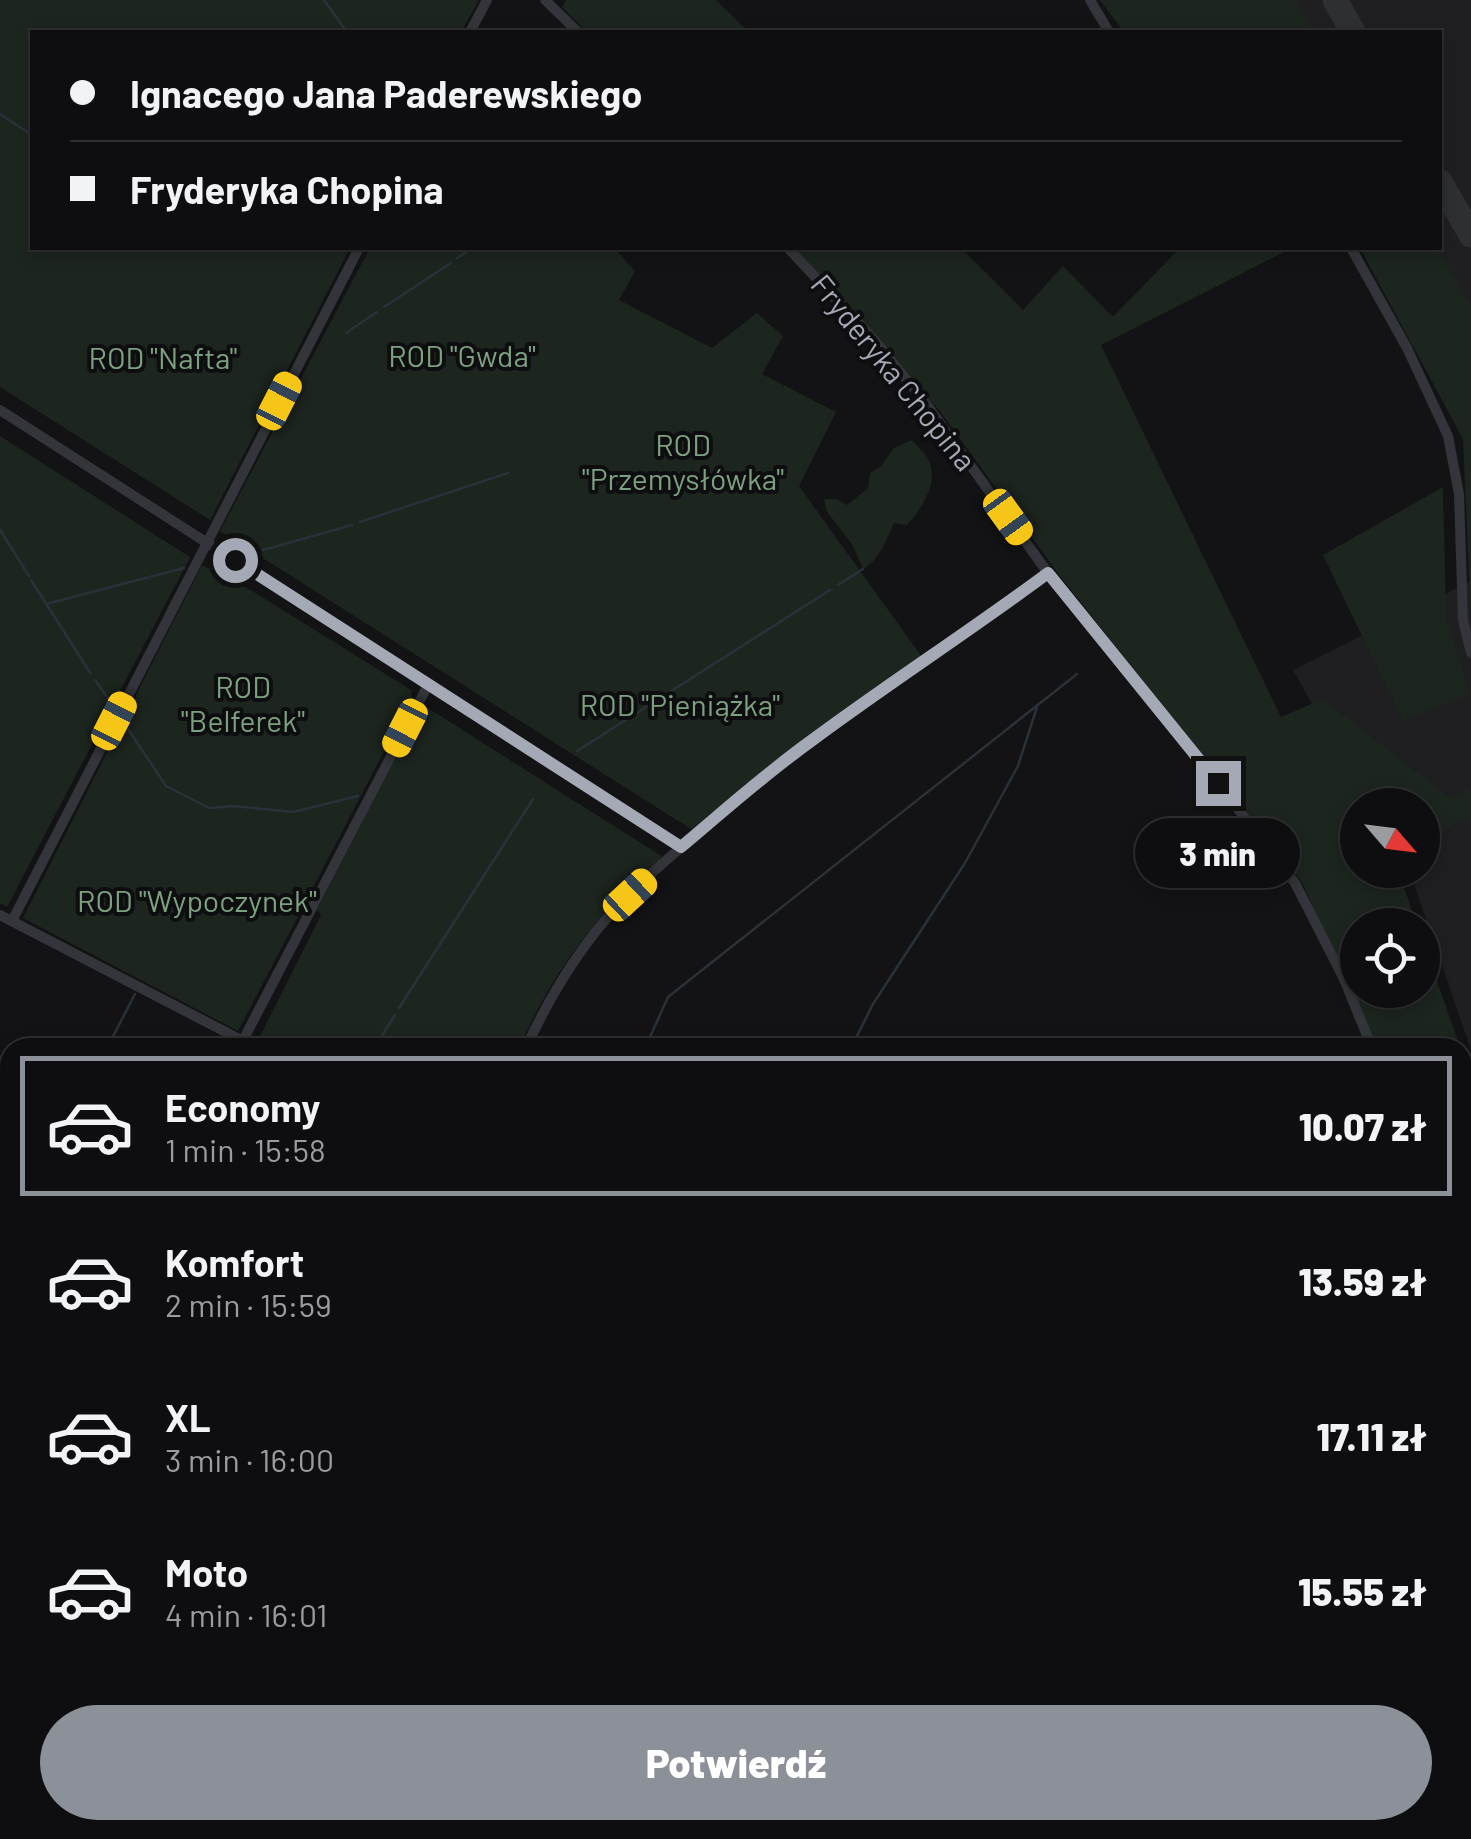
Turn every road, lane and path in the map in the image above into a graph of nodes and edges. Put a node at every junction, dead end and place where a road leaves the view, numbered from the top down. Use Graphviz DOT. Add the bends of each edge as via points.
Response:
graph roads {
  1 [pos="487,0"];
  2 [pos="545,0"];
  3 [pos="1090,0"];
  4 [pos="471,30"];
  5 [pos="576,30"];
  6 [pos="1108,30"];
  7 [pos="358,250"];
  8 [pos="790,250"];
  9 [pos="1352,250"];
  10 [pos="0,410"];
  11 [pos="206,542"];
  12 [pos="1048,573"];
  13 [pos="1471,653"];
  14 [pos="428,685"];
  15 [pos="681,847"];
  16 [pos="0,915"];
  17 [pos="12,921"];
  18 [pos="230,1038"];
  19 [pos="244,1038"];
  20 [pos="530,1038"];
  21 [pos="1368,1038"];
  1 -- 4 [label="street"];
  2 -- 5 [label="street"];
  3 -- 6 [label="street"];
  7 -- 11 [label="street"];
  8 -- 12 [label="street, Fryderyka Chopina" via="928,405"];
  9 -- 13 [label="street" via="1448,436"];
  10 -- 11 [label="street"];
  11 -- 14 [label="street"];
  11 -- 17 [label="street"];
  12 -- 15 [label="street" via="812,740"];
  12 -- 21 [label="street, Fryderyka Chopina" via="1296,883"];
  14 -- 15 [label="street"];
  14 -- 19 [label="street"];
  15 -- 20 [label="street" via="588,941"];
  16 -- 17 [label="street"];
  17 -- 18 [label="street"];
}
